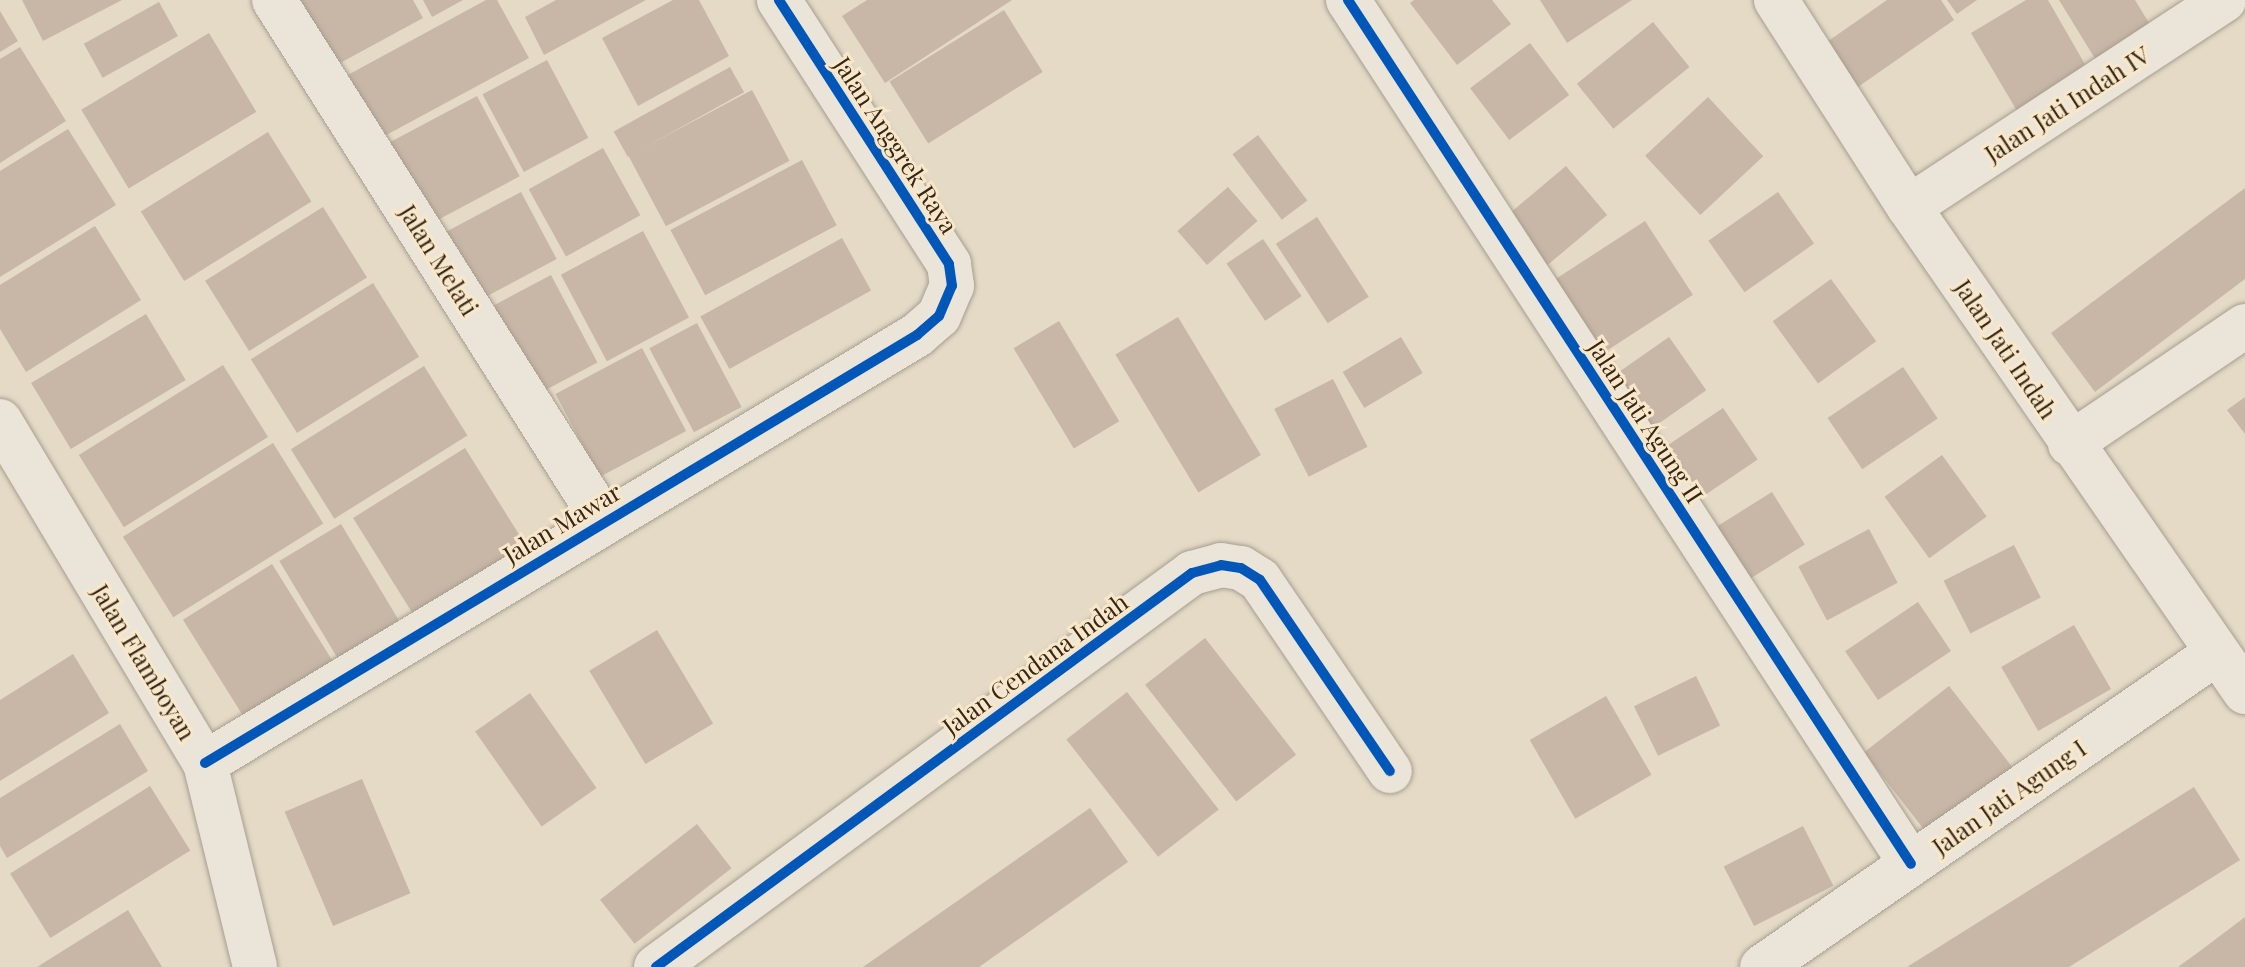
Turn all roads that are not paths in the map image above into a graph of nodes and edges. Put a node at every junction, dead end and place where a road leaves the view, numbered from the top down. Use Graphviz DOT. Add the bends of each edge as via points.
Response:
graph roads {
  1 [pos="274,0"];
  2 [pos="779,0"];
  3 [pos="1348,0"];
  4 [pos="1776,0"];
  5 [pos="2224,0"];
  6 [pos="1909,207"];
  7 [pos="939,316"];
  8 [pos="2245,326"];
  9 [pos="0,421"];
  10 [pos="2070,444"];
  11 [pos="603,520"];
  12 [pos="2215,654"];
  13 [pos="2245,692"];
  14 [pos="205,763"];
  15 [pos="1390,771"];
  16 [pos="1911,864"];
  17 [pos="255,967"];
  18 [pos="656,967"];
  19 [pos="1762,967"];
  1 -- 11 [label="street, Jalan Melati"];
  2 -- 7 [label="street, Jalan Anggrek Raya" via="949,264 952,286"];
  3 -- 16 [label="street, Jalan Jati Agung II"];
  4 -- 6 [label="street, Jalan Jati Indah"];
  5 -- 6 [label="street, Jalan Jati Indah IV"];
  6 -- 10 [label="street, Jalan Jati Indah"];
  7 -- 11 [label="street, Jalan Mawar" via="917,335"];
  8 -- 10 [label="street"];
  9 -- 14 [label="street, Jalan Flamboyan"];
  10 -- 12 [label="street, Jalan Jati Indah"];
  11 -- 14 [label="street, Jalan Mawar"];
  12 -- 13 [label="street, Jalan Jati Indah"];
  12 -- 16 [label="street, Jalan Jati Agung I"];
  14 -- 17 [label="street, Jalan Flamboyan"];
  15 -- 18 [label="street, Jalan Cendana Indah" via="1260,580 1241,568 1221,565 1192,573"];
  16 -- 19 [label="street, Jalan Jati Agung I"];
}
